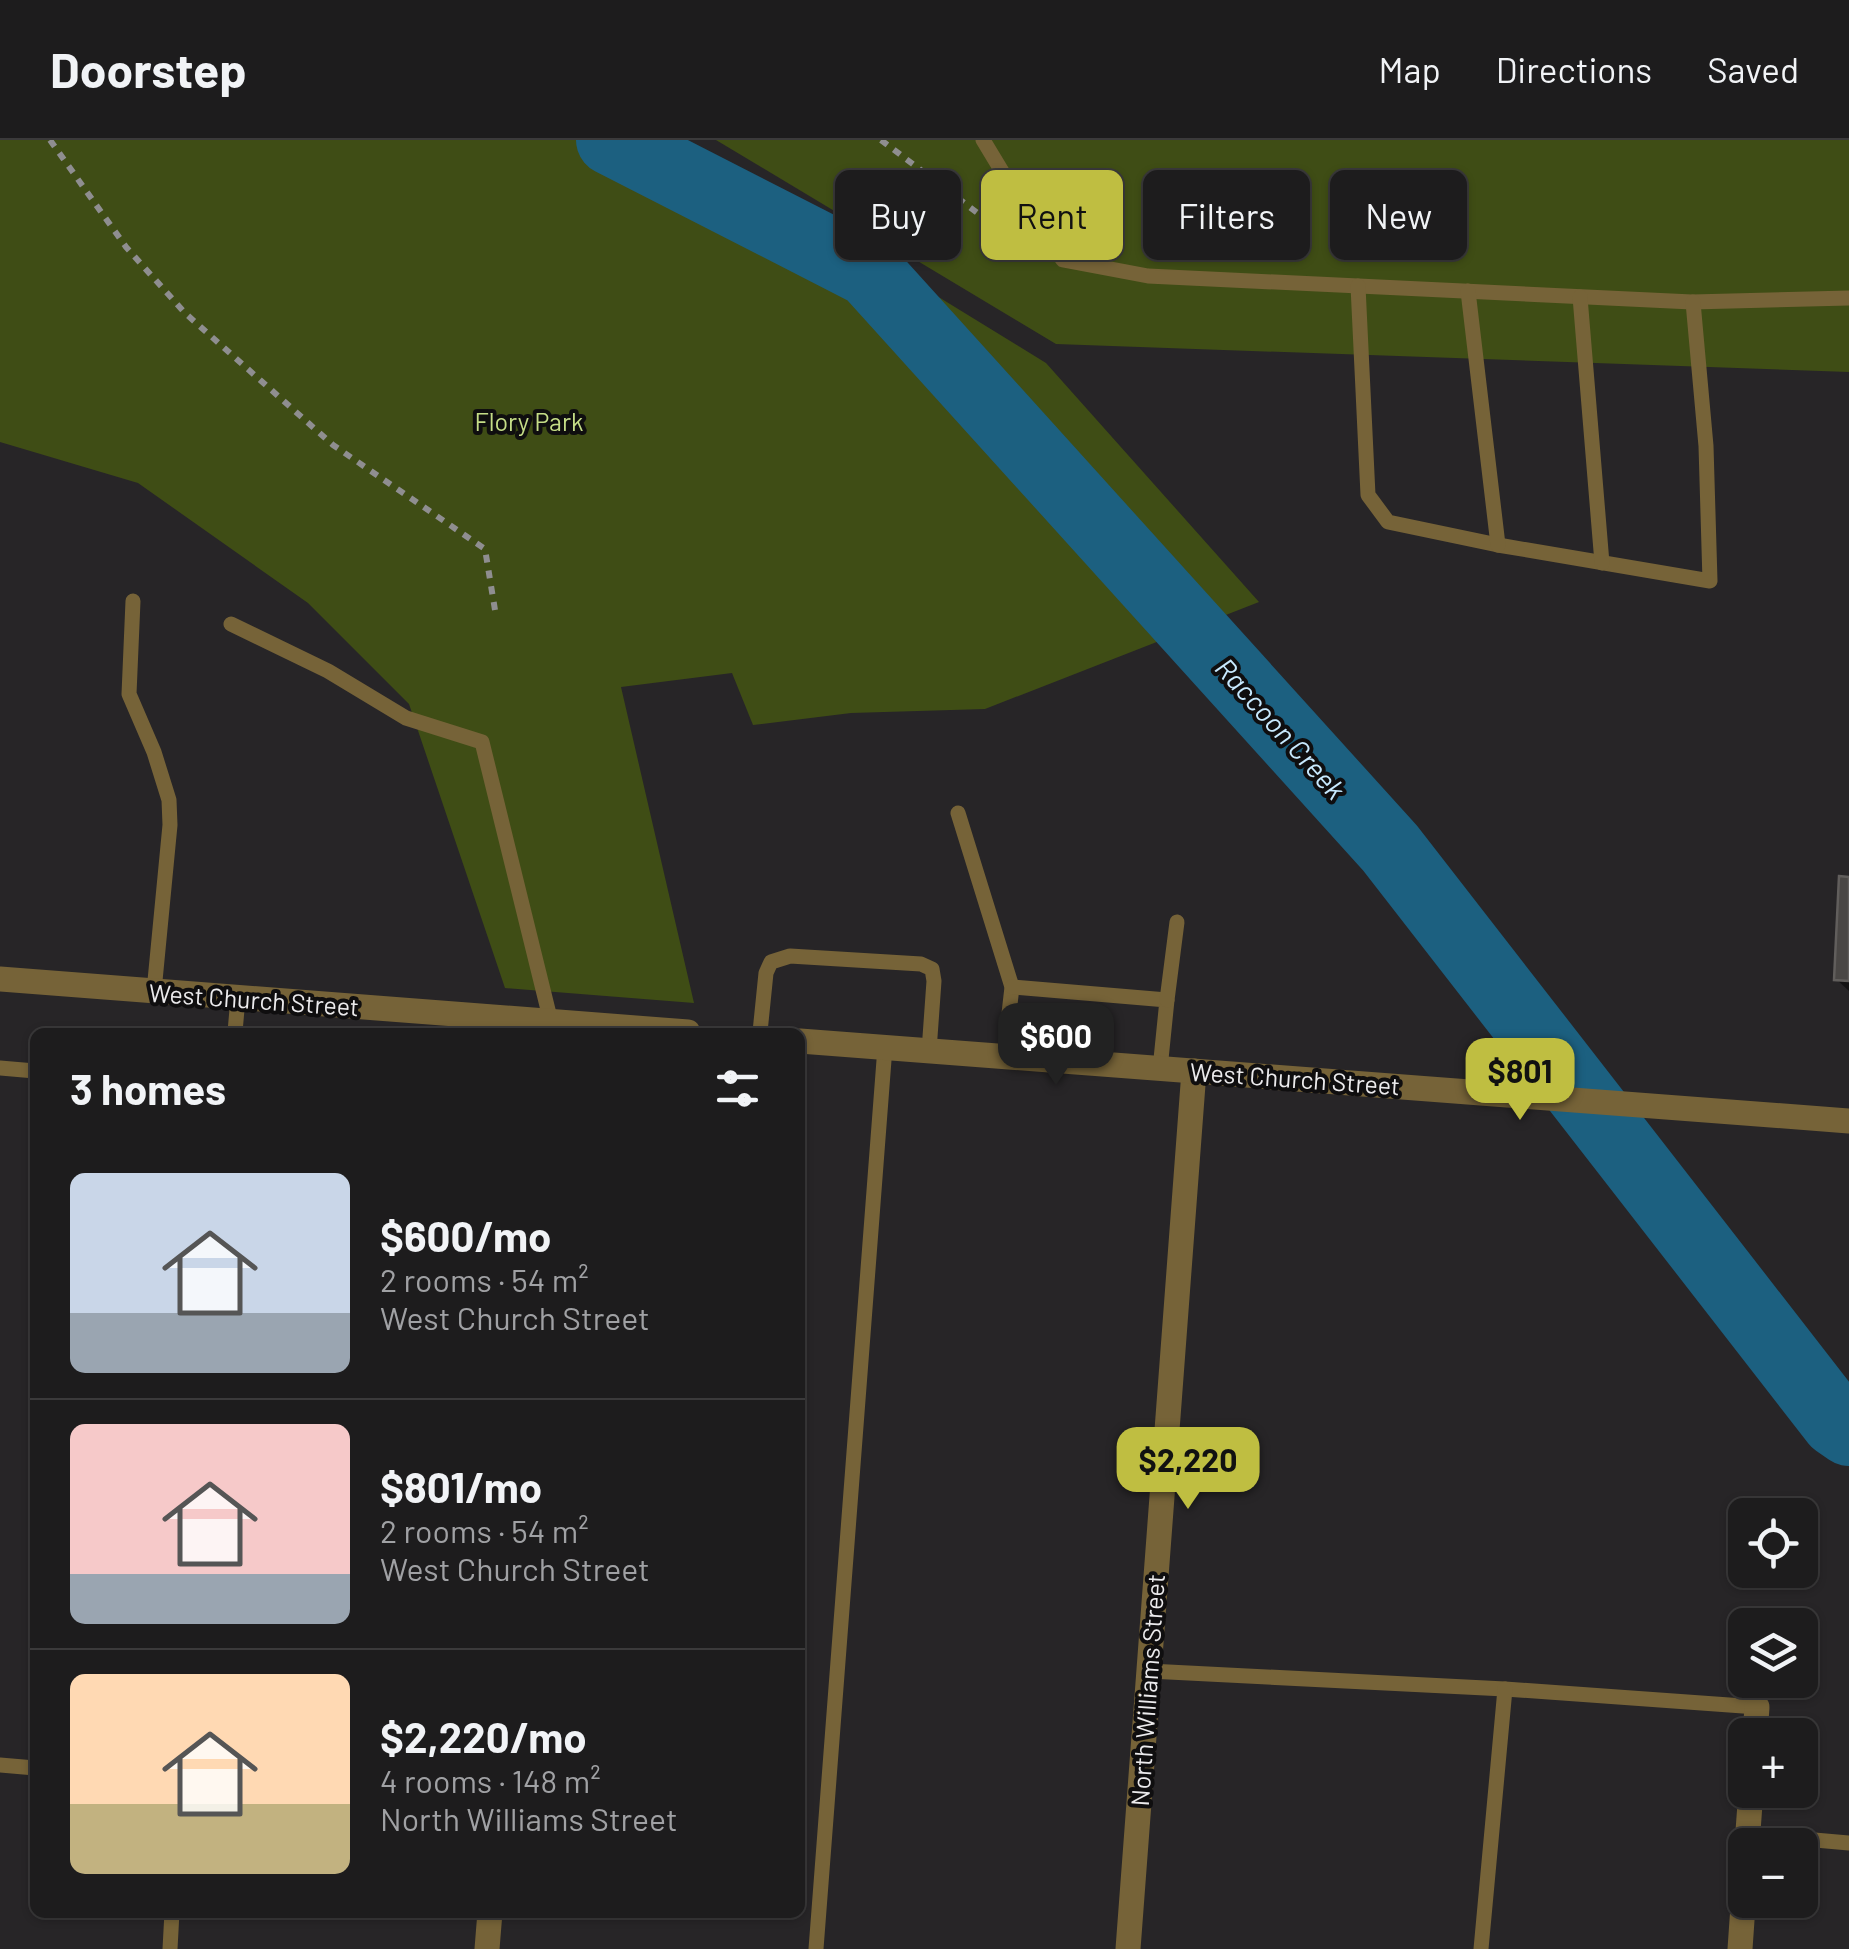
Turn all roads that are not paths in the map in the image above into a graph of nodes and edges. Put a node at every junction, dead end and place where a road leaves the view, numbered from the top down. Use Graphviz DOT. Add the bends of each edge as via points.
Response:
graph roads {
  1 [pos="983,140"];
  2 [pos="1358,286"];
  3 [pos="1468,292"];
  4 [pos="1580,297"];
  5 [pos="1849,298"];
  6 [pos="1694,302"];
  7 [pos="1498,545"];
  8 [pos="1602,563"];
  9 [pos="133,600"];
  10 [pos="232,624"];
  11 [pos="958,813"];
  12 [pos="1177,922"];
  13 [pos="0,980"];
  14 [pos="1012,988"];
  15 [pos="154,992"];
  16 [pos="238,998"];
  17 [pos="1167,1000"];
  18 [pos="551,1027"];
  19 [pos="235,1028"];
  20 [pos="578,1028"];
  21 [pos="760,1028"];
  22 [pos="805,1041"];
  23 [pos="885,1048"];
  24 [pos="929,1052"];
  25 [pos="1004,1057"];
  26 [pos="0,1068"];
  27 [pos="1160,1068"];
  28 [pos="30,1070"];
  29 [pos="1194,1071"];
  30 [pos="1849,1120"];
  31 [pos="1148,1671"];
  32 [pos="1504,1689"];
  33 [pos="1757,1707"];
  34 [pos="1756,1718"];
  35 [pos="0,1765"];
  36 [pos="30,1768"];
  37 [pos="1818,1841"];
  38 [pos="1849,1842"];
  39 [pos="172,1918"];
  40 [pos="490,1918"];
  41 [pos="1742,1918"];
  42 [pos="170,1949"];
  43 [pos="487,1949"];
  44 [pos="816,1949"];
  45 [pos="1128,1949"];
  46 [pos="1481,1949"];
  47 [pos="1740,1949"];
  1 -- 2 [label="lane" via="1064,260 1148,276"];
  2 -- 3 [label="lane"];
  2 -- 7 [label="lane" via="1368,495 1388,522"];
  3 -- 4 [label="lane"];
  3 -- 7 [label="lane"];
  4 -- 6 [label="lane"];
  4 -- 8 [label="lane"];
  5 -- 6 [label="lane"];
  6 -- 8 [label="lane" via="1710,581"];
  7 -- 8 [label="lane"];
  9 -- 15 [label="lane" via="129,694 169,800"];
  10 -- 18 [label="lane" via="406,718 482,742"];
  11 -- 14 [label="lane"];
  12 -- 17 [label="lane"];
  13 -- 15 [label="street, West Church Street"];
  14 -- 17 [label="lane"];
  14 -- 25 [label="lane"];
  15 -- 16 [label="street, West Church Street"];
  16 -- 18 [label="street, West Church Street"];
  16 -- 19 [label="lane"];
  17 -- 27 [label="lane"];
  18 -- 20 [label="street, West Church Street"];
  21 -- 24 [label="lane" via="771,962 790,956 921,964 932,969 934,981"];
  22 -- 23 [label="street, West Church Street"];
  23 -- 24 [label="street, West Church Street"];
  23 -- 44 [label="lane"];
  24 -- 25 [label="street, West Church Street"];
  25 -- 27 [label="street, West Church Street"];
  26 -- 28 [label="lane"];
  27 -- 29 [label="street, West Church Street"];
  29 -- 30 [label="street, West Church Street"];
  29 -- 31 [label="street, North Williams Street"];
  31 -- 32 [label="lane"];
  31 -- 45 [label="street, North Williams Street"];
  32 -- 33 [label="lane"];
  32 -- 46 [label="lane"];
  33 -- 34 [label="street"];
  35 -- 36 [label="lane"];
  37 -- 38 [label="lane"];
  39 -- 42 [label="lane"];
  40 -- 43 [label="street"];
  41 -- 47 [label="street"];
}
